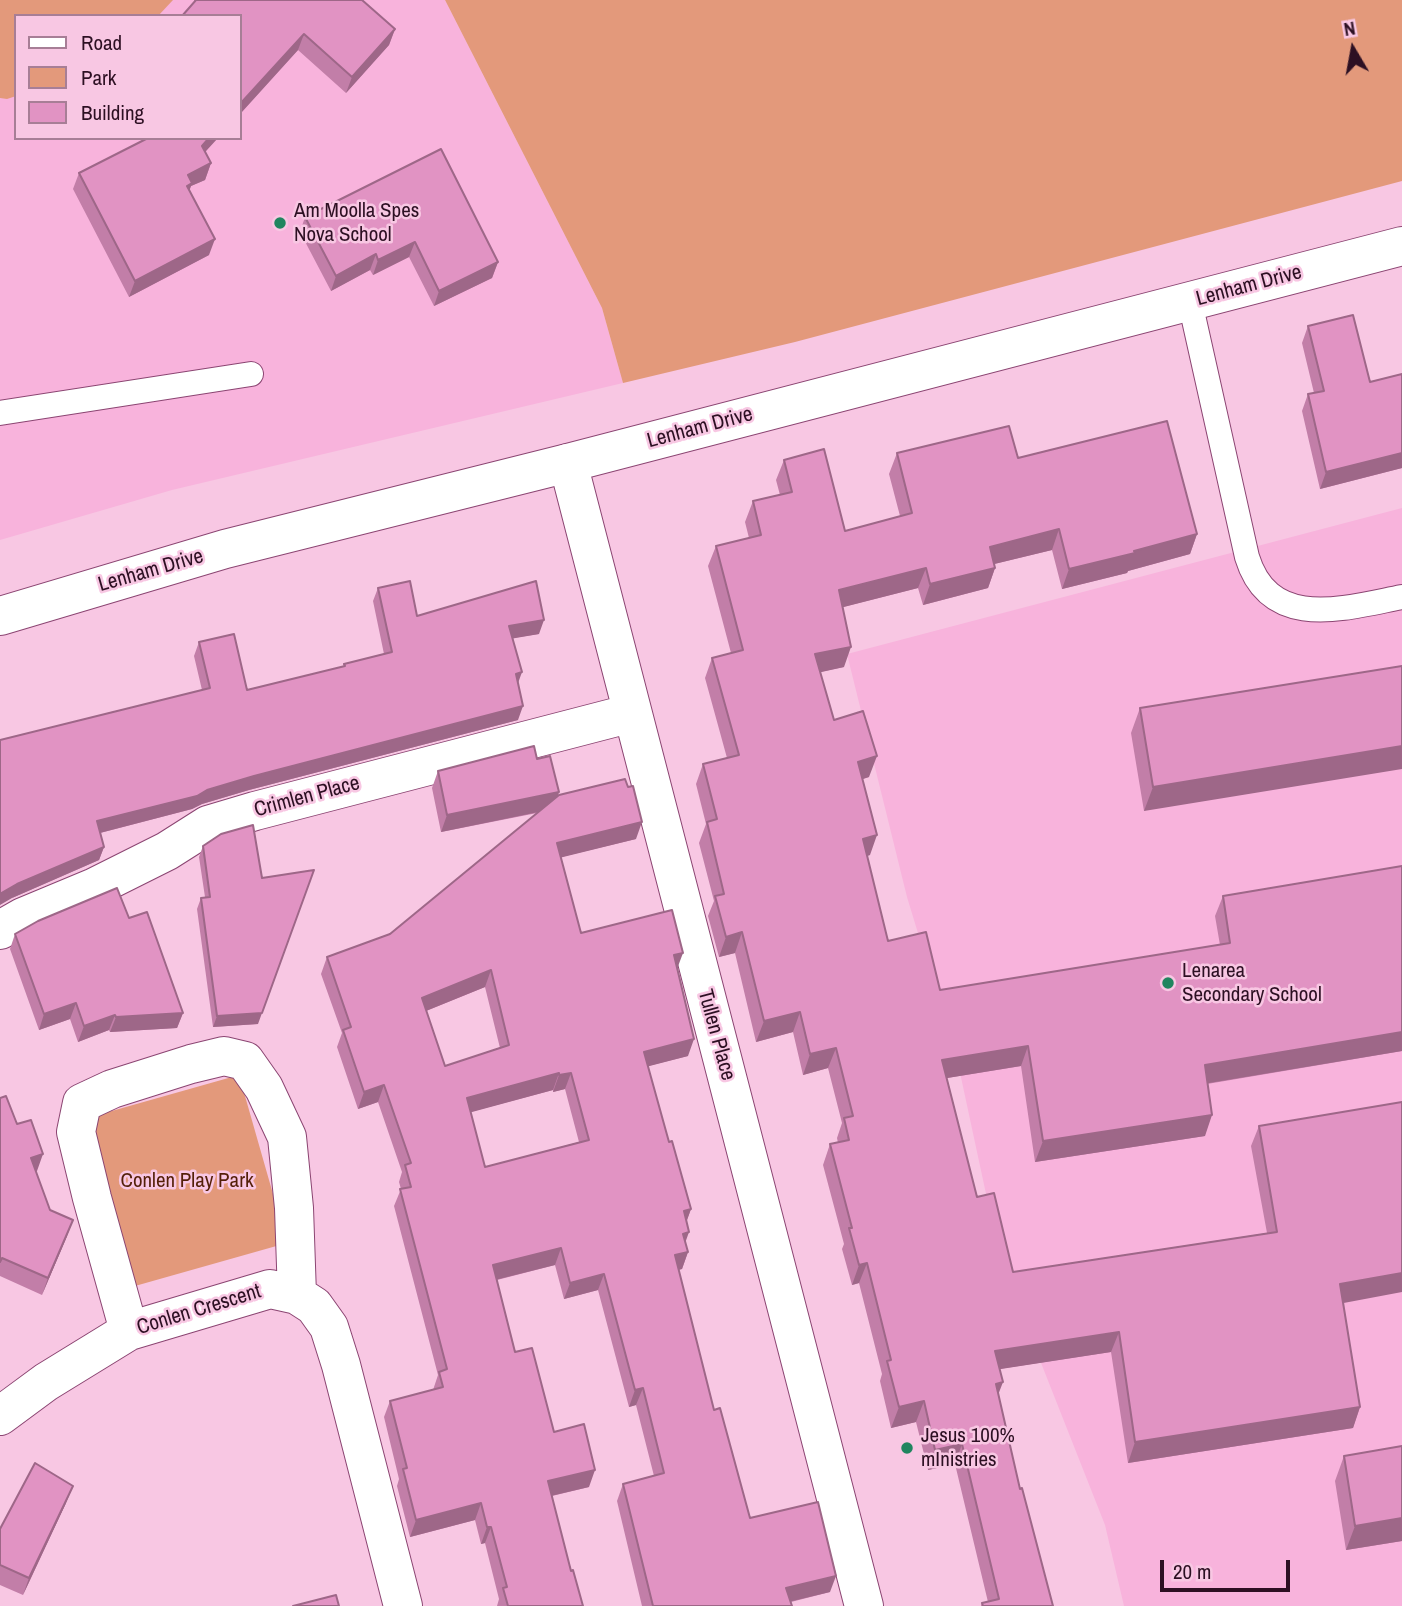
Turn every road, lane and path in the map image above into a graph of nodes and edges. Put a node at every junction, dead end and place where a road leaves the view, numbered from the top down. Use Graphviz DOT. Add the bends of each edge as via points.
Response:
graph roads {
  1 [pos="1402,246"];
  2 [pos="1189,302"];
  3 [pos="251,374"];
  4 [pos="0,413"];
  5 [pos="568,463"];
  6 [pos="1402,597"];
  7 [pos="0,617"];
  8 [pos="632,712"];
  9 [pos="0,930"];
  10 [pos="297,1295"];
  11 [pos="129,1331"];
  12 [pos="0,1416"];
  13 [pos="403,1606"];
  14 [pos="864,1606"];
  1 -- 2 [label="street, Lenham Drive"];
  2 -- 5 [label="street, Lenham Drive"];
  2 -- 6 [label="lane" via="1247,557 1258,583 1286,604 1309,609 1330,611"];
  3 -- 4 [label="lane"];
  5 -- 7 [label="street, Lenham Drive" via="225,549"];
  5 -- 8 [label="street, Tullen Place"];
  8 -- 9 [label="street, Crimlen Place" via="208,825 167,851"];
  8 -- 14 [label="street, Tullen Place"];
  10 -- 11 [label="street, Conlen Crescent" via="271,1289"];
  10 -- 11 [label="street" via="287,1137 264,1088 245,1062 224,1056 112,1089 82,1104 76,1132"];
  10 -- 13 [label="street" via="314,1306 329,1327"];
  11 -- 12 [label="street, Conlen Crescent"];
}
